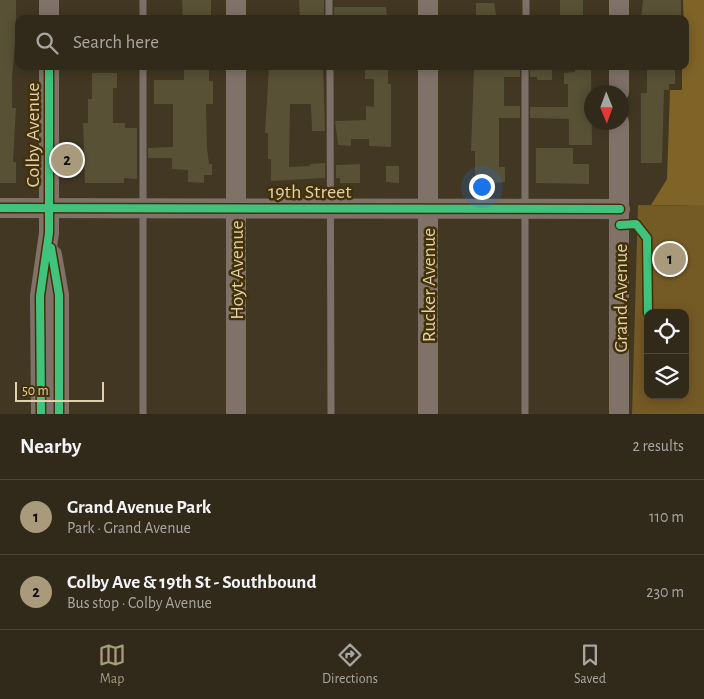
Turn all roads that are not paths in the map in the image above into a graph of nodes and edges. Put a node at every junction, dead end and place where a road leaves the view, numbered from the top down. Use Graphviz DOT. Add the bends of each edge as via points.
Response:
graph roads {
  1 [pos="48,0"];
  2 [pos="142,0"];
  3 [pos="236,0"];
  4 [pos="329,0"];
  5 [pos="428,0"];
  6 [pos="526,0"];
  7 [pos="619,0"];
  8 [pos="48,15"];
  9 [pos="143,15"];
  10 [pos="236,15"];
  11 [pos="329,15"];
  12 [pos="428,15"];
  13 [pos="526,15"];
  14 [pos="619,15"];
  15 [pos="49,70"];
  16 [pos="143,70"];
  17 [pos="236,70"];
  18 [pos="330,70"];
  19 [pos="428,70"];
  20 [pos="525,70"];
  21 [pos="619,70"];
  22 [pos="619,85"];
  23 [pos="619,130"];
  24 [pos="49,207"];
  25 [pos="144,207"];
  26 [pos="236,207"];
  27 [pos="330,207"];
  28 [pos="428,207"];
  29 [pos="525,207"];
  30 [pos="0,208"];
  31 [pos="620,209"];
  32 [pos="49,233"];
  33 [pos="40,414"];
  34 [pos="59,414"];
  35 [pos="143,414"];
  36 [pos="236,414"];
  37 [pos="332,414"];
  38 [pos="428,414"];
  39 [pos="526,414"];
  40 [pos="620,414"];
  1 -- 8 [label="street"];
  2 -- 9 [label="lane"];
  3 -- 10 [label="street"];
  4 -- 11 [label="lane"];
  5 -- 12 [label="street"];
  6 -- 13 [label="lane"];
  7 -- 14 [label="street"];
  15 -- 24 [label="street, Colby Avenue"];
  16 -- 25 [label="lane"];
  17 -- 26 [label="street, Hoyt Avenue"];
  18 -- 27 [label="lane"];
  19 -- 28 [label="street, Rucker Avenue"];
  20 -- 29 [label="lane"];
  21 -- 22 [label="street"];
  23 -- 31 [label="street, Grand Avenue"];
  24 -- 25 [label="street, 19th Street"];
  24 -- 30 [label="street, 19th Street"];
  24 -- 32 [label="street, Colby Avenue"];
  25 -- 26 [label="street, 19th Street"];
  25 -- 35 [label="lane"];
  26 -- 27 [label="street, 19th Street"];
  26 -- 36 [label="street, Hoyt Avenue"];
  27 -- 28 [label="street, 19th Street"];
  27 -- 37 [label="lane"];
  28 -- 29 [label="street, 19th Street"];
  28 -- 38 [label="street, Rucker Avenue"];
  29 -- 31 [label="street, 19th Street"];
  29 -- 39 [label="lane"];
  31 -- 40 [label="street, Grand Avenue"];
  32 -- 33 [label="street, Colby Avenue" via="40,296"];
  32 -- 34 [label="street, Colby Avenue" via="59,295"];
}
